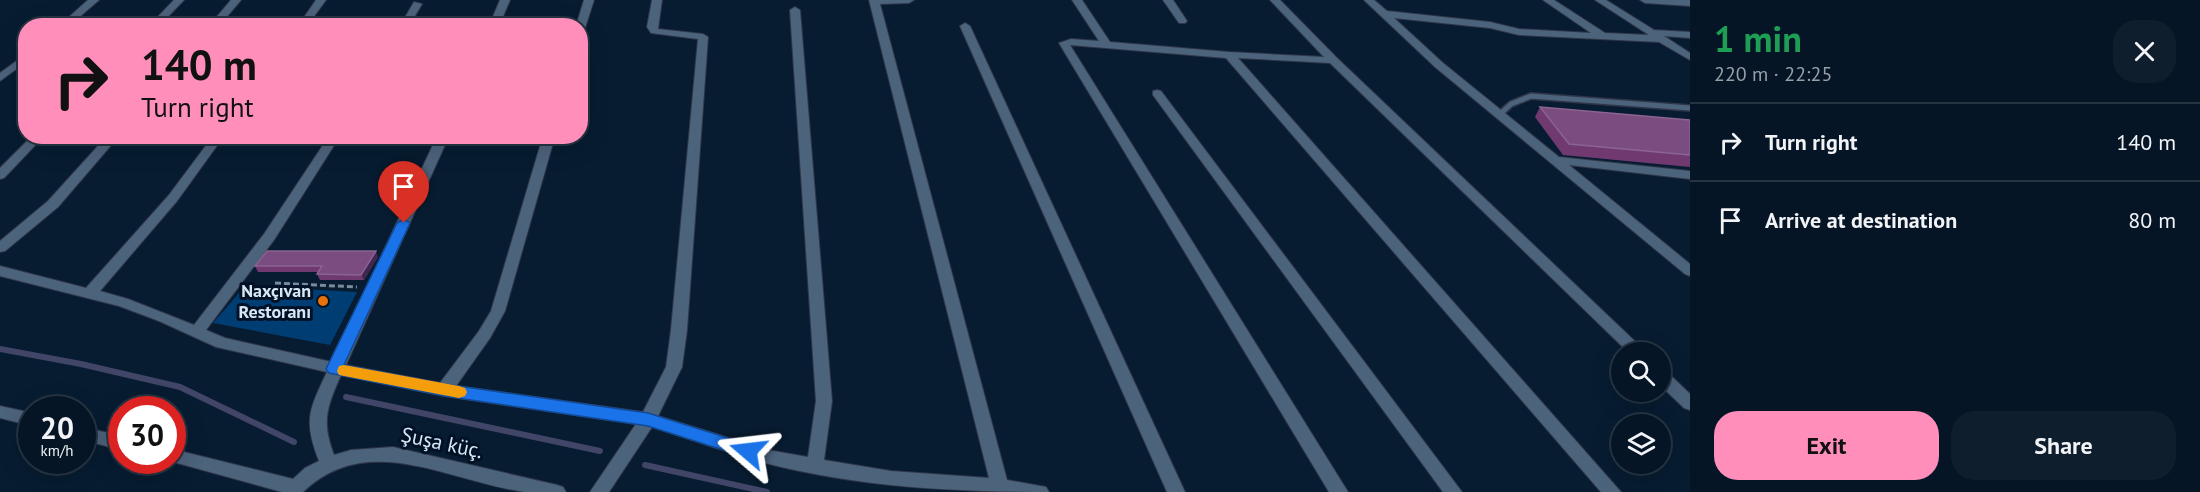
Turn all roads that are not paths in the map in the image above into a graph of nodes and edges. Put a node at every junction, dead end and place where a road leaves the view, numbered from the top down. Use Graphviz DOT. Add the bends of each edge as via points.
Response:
graph roads {
  1 [pos="94,0"];
  2 [pos="179,0"];
  3 [pos="236,0"];
  4 [pos="321,0"];
  5 [pos="505,0"];
  6 [pos="589,0"];
  7 [pos="657,0"];
  8 [pos="909,0"];
  9 [pos="1077,0"];
  10 [pos="1086,0"];
  11 [pos="1168,0"];
  12 [pos="1275,0"];
  13 [pos="1369,0"];
  14 [pos="1548,0"];
  15 [pos="1600,0"];
  16 [pos="1645,0"];
  17 [pos="874,1"];
  18 [pos="1690,3"];
  19 [pos="417,4"];
  20 [pos="795,10"];
  21 [pos="1384,14"];
  22 [pos="73,18"];
  23 [pos="161,18"];
  24 [pos="220,18"];
  25 [pos="308,18"];
  26 [pos="409,18"];
  27 [pos="497,18"];
  28 [pos="583,18"];
  29 [pos="1182,21"];
  30 [pos="965,26"];
  31 [pos="1690,35"];
  32 [pos="1601,36"];
  33 [pos="1658,36"];
  34 [pos="1106,44"];
  35 [pos="1229,55"];
  36 [pos="1690,57"];
  37 [pos="1334,60"];
  38 [pos="18,63"];
  39 [pos="0,78"];
  40 [pos="1158,93"];
  41 [pos="1690,108"];
  42 [pos="1499,115"];
  43 [pos="31,144"];
  44 [pos="107,144"];
  45 [pos="213,144"];
  46 [pos="330,144"];
  47 [pos="439,144"];
  48 [pos="547,144"];
  49 [pos="1553,160"];
  50 [pos="0,175"];
  51 [pos="1690,175"];
  52 [pos="0,249"];
  53 [pos="0,271"];
  54 [pos="1690,271"];
  55 [pos="90,293"];
  56 [pos="196,333"];
  57 [pos="1627,342"];
  58 [pos="334,369"];
  59 [pos="1671,386"];
  60 [pos="444,390"];
  61 [pos="1690,404"];
  62 [pos="0,412"];
  63 [pos="18,416"];
  64 [pos="648,419"];
  65 [pos="186,460"];
  66 [pos="329,464"];
  67 [pos="815,466"];
  68 [pos="1000,486"];
  69 [pos="293,489"];
  70 [pos="551,491"];
  71 [pos="599,492"];
  72 [pos="1040,492"];
  73 [pos="1176,492"];
  74 [pos="1339,492"];
  75 [pos="1453,492"];
  76 [pos="1612,492"];
  1 -- 22 [label="street"];
  2 -- 23 [label="street"];
  3 -- 24 [label="street"];
  4 -- 25 [label="street"];
  5 -- 27 [label="street"];
  6 -- 28 [label="street"];
  7 -- 64 [label="street" via="654,31 703,38 674,367"];
  8 -- 17 [label="street"];
  9 -- 10 [label="street"];
  9 -- 34 [label="street"];
  11 -- 29 [label="street"];
  12 -- 37 [label="street"];
  13 -- 21 [label="street"];
  14 -- 32 [label="street"];
  15 -- 33 [label="street"];
  16 -- 18 [label="street"];
  17 -- 68 [label="street"];
  19 -- 26 [label="street"];
  20 -- 67 [label="street" via="824,401"];
  21 -- 32 [label="street" via="1490,25 1519,32"];
  21 -- 42 [label="street"];
  30 -- 73 [label="street"];
  31 -- 33 [label="street"];
  32 -- 33 [label="street"];
  33 -- 36 [label="street"];
  34 -- 35 [label="street"];
  34 -- 74 [label="street" via="1064,44"];
  35 -- 37 [label="street"];
  35 -- 76 [label="street"];
  37 -- 57 [label="street"];
  38 -- 39 [label="street"];
  40 -- 75 [label="street"];
  41 -- 42 [label="lane" via="1531,96 1511,104"];
  42 -- 49 [label="street"];
  43 -- 50 [label="street"];
  44 -- 52 [label="street" via="53,204"];
  45 -- 55 [label="street" via="174,198"];
  46 -- 56 [label="street" via="291,209"];
  47 -- 58 [label="street"];
  48 -- 60 [label="street" via="498,311"];
  49 -- 51 [label="street"];
  49 -- 54 [label="street"];
  53 -- 55 [label="street"];
  55 -- 56 [label="street" via="164,317"];
  56 -- 58 [label="street" via="220,343"];
  58 -- 60 [label="street"];
  58 -- 66 [label="street" via="319,406 318,436"];
  59 -- 61 [label="street"];
  60 -- 64 [label="street"];
  62 -- 63 [label="street"];
  64 -- 67 [label="street" via="768,457"];
  64 -- 71 [label="street"];
  65 -- 69 [label="street"];
  66 -- 69 [label="street, Şuşa küç."];
  66 -- 70 [label="street, Şuşa küç." via="351,457 393,454"];
  67 -- 68 [label="street" via="891,478"];
  68 -- 72 [label="street"];
}
